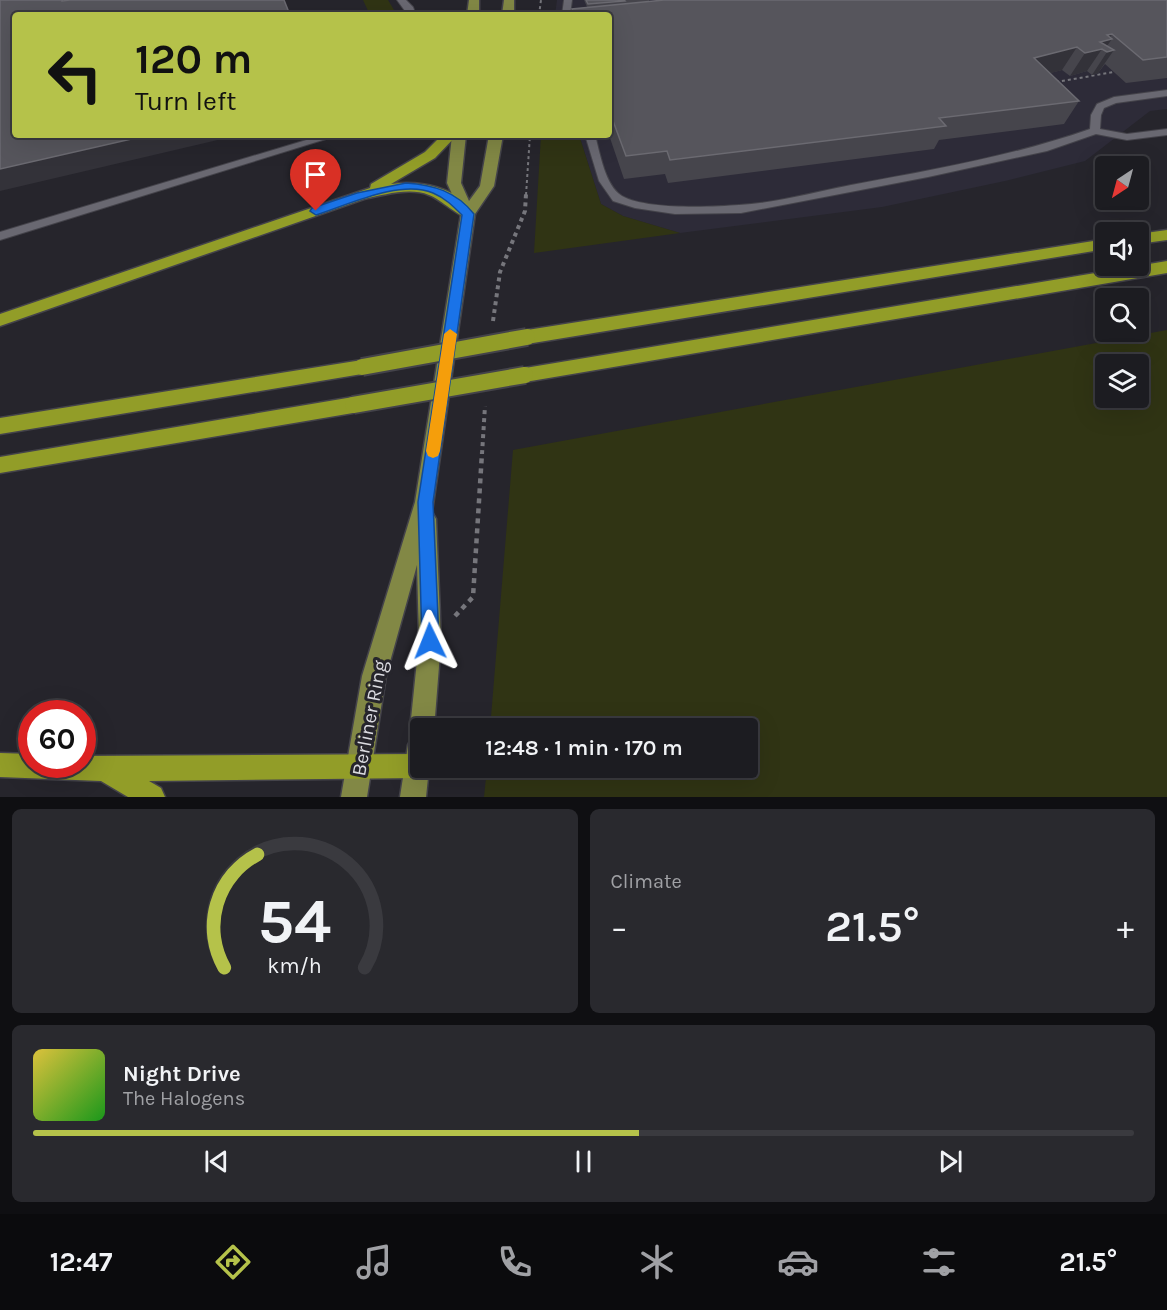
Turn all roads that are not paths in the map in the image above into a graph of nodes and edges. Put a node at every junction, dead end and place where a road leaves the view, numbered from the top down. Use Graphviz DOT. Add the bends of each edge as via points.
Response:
graph roads {
  1 [pos="401,0"];
  2 [pos="411,12"];
  3 [pos="1167,93"];
  4 [pos="1095,130"];
  5 [pos="1167,132"];
  6 [pos="324,138"];
  7 [pos="447,138"];
  8 [pos="459,138"];
  9 [pos="495,138"];
  10 [pos="591,138"];
  11 [pos="361,195"];
  12 [pos="468,214"];
  13 [pos="1167,235"];
  14 [pos="0,236"];
  15 [pos="1149,237"];
  16 [pos="1095,246"];
  17 [pos="1167,267"];
  18 [pos="0,320"];
  19 [pos="0,426"];
  20 [pos="0,465"];
  21 [pos="425,502"];
  22 [pos="423,718"];
  23 [pos="410,758"];
  24 [pos="0,765"];
  25 [pos="359,766"];
  26 [pos="104,769"];
  27 [pos="416,778"];
  28 [pos="152,797"];
  29 [pos="354,797"];
  30 [pos="413,797"];
  1 -- 2 [label="lane"];
  3 -- 4 [label="lane" via="1114,100 1100,106"];
  4 -- 5 [label="lane" via="1127,137"];
  4 -- 10 [label="lane" via="1043,149 741,209 675,210 616,198 604,180"];
  6 -- 14 [label="lane"];
  7 -- 11 [label="highway" via="430,155"];
  8 -- 12 [label="main road" via="454,183"];
  9 -- 12 [label="main road, Berliner Ring" via="487,186"];
  11 -- 12 [label="highway" via="406,186 432,189"];
  11 -- 18 [label="highway"];
  12 -- 21 [label="main road, Berliner Ring"];
  13 -- 15 [label="highway"];
  16 -- 19 [label="highway, bridge"];
  17 -- 20 [label="highway, bridge"];
  21 -- 22 [label="main road, Berliner Ring" via="430,641"];
  21 -- 25 [label="main road, Berliner Ring" via="374,676"];
  23 -- 25 [label="highway"];
  24 -- 26 [label="highway"];
  25 -- 26 [label="highway"];
  25 -- 29 [label="main road, Berliner Ring"];
  26 -- 28 [label="highway"];
  27 -- 30 [label="main road"];
}
